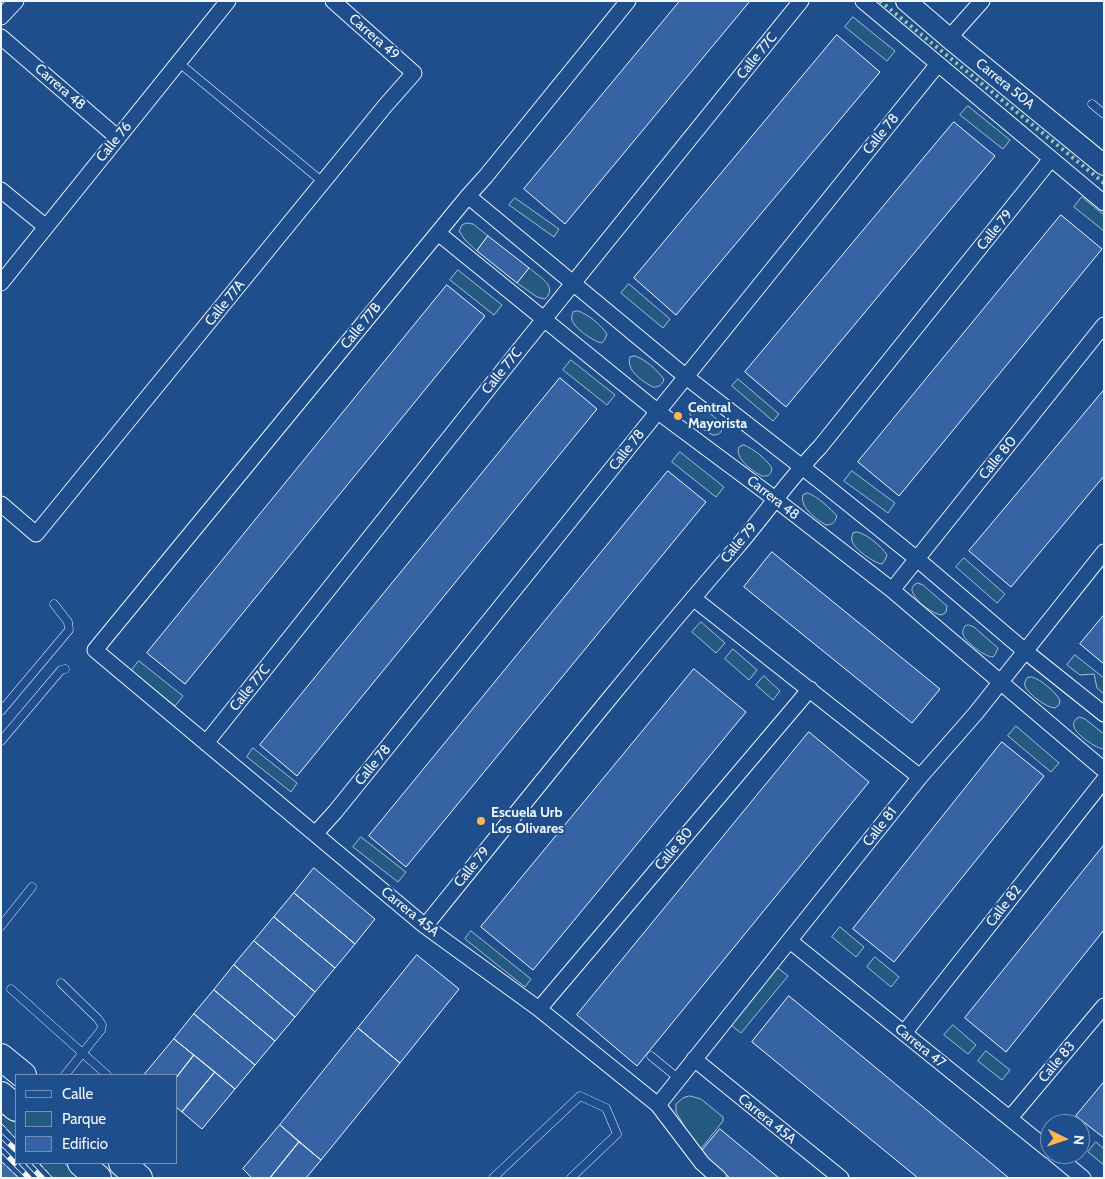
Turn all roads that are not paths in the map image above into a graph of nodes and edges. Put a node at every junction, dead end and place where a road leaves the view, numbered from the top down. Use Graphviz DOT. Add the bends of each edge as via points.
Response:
graph roads {
  1 [pos="16,1"];
  2 [pos="228,1"];
  3 [pos="628,1"];
  4 [pos="801,1"];
  5 [pos="864,1"];
  6 [pos="906,1"];
  7 [pos="982,1"];
  8 [pos="340,4"];
  9 [pos="1,17"];
  10 [pos="1,37"];
  11 [pos="949,38"];
  12 [pos="178,62"];
  13 [pos="938,64"];
  14 [pos="414,73"];
  15 [pos="1092,104"];
  16 [pos="1104,114"];
  17 [pos="118,138"];
  18 [pos="1052,159"];
  19 [pos="1104,165"];
  20 [pos="324,183"];
  21 [pos="1,190"];
  22 [pos="468,196"];
  23 [pos="1104,203"];
  24 [pos="46,227"];
  25 [pos="438,233"];
  26 [pos="1,283"];
  27 [pos="574,284"];
  28 [pos="545,320"];
  29 [pos="1104,325"];
  30 [pos="686,376"];
  31 [pos="657,411"];
  32 [pos="802,465"];
  33 [pos="775,498"];
  34 [pos="1,504"];
  35 [pos="1104,552"];
  36 [pos="917,559"];
  37 [pos="892,590"];
  38 [pos="693,598"];
  39 [pos="54,604"];
  40 [pos="95,650"];
  41 [pos="1025,652"];
  42 [pos="65,669"];
  43 [pos="1001,682"];
  44 [pos="810,689"];
  45 [pos="1,712"];
  46 [pos="1104,714"];
  47 [pos="1,741"];
  48 [pos="206,743"];
  49 [pos="1104,770"];
  50 [pos="920,777"];
  51 [pos="1104,780"];
  52 [pos="315,834"];
  53 [pos="32,888"];
  54 [pos="1,926"];
  55 [pos="425,926"];
  56 [pos="790,941"];
  57 [pos="61,983"];
  58 [pos="11,989"];
  59 [pos="1104,1006"];
  60 [pos="539,1009"];
  61 [pos="904,1033"];
  62 [pos="83,1054"];
  63 [pos="651,1056"];
  64 [pos="1,1057"];
  65 [pos="694,1059"];
  66 [pos="22,1074"];
  67 [pos="67,1074"];
  68 [pos="106,1074"];
  69 [pos="679,1079"];
  70 [pos="1,1096"];
  71 [pos="658,1105"];
  72 [pos="15,1107"];
  73 [pos="1010,1118"];
  74 [pos="1040,1143"];
  75 [pos="82,1164"];
  76 [pos="123,1164"];
  77 [pos="1066,1164"];
  78 [pos="98,1178"];
  79 [pos="139,1178"];
  80 [pos="493,1178"];
  81 [pos="571,1178"];
  82 [pos="719,1178"];
  83 [pos="841,1178"];
  84 [pos="1083,1178"];
  1 -- 9 [label="street"];
  2 -- 12 [label="street, Calle 76"];
  3 -- 22 [label="street, Calle 77B"];
  4 -- 27 [label="street, Calle 77C"];
  5 -- 13 [label="street"];
  6 -- 11 [label="street, Carrera 50A"];
  7 -- 11 [label="street"];
  8 -- 14 [label="street, Carrera 49"];
  10 -- 17 [label="street, Carrera 48"];
  11 -- 19 [label="street, Carrera 50A"];
  12 -- 17 [label="street, Calle 76"];
  12 -- 20 [label="lane"];
  13 -- 18 [label="street"];
  13 -- 30 [label="street, Calle 78"];
  14 -- 20 [label="street, Calle 77A"];
  15 -- 16 [label="lane"];
  17 -- 24 [label="street, Calle 76"];
  18 -- 23 [label="street"];
  18 -- 32 [label="street, Calle 79" via="820,447"];
  20 -- 34 [label="street, Calle 77A" via="36,534"];
  21 -- 24 [label="street"];
  22 -- 25 [label="street, Calle 77B"];
  22 -- 27 [label="street"];
  24 -- 26 [label="street, Calle 76"];
  25 -- 28 [label="street, Carrera 48"];
  25 -- 40 [label="street, Calle 77B"];
  27 -- 28 [label="street, Calle 77C"];
  27 -- 30 [label="street"];
  28 -- 31 [label="street, Carrera 48"];
  28 -- 48 [label="street, Calle 77C"];
  29 -- 36 [label="street, Calle 80"];
  30 -- 31 [label="street, Calle 78"];
  30 -- 32 [label="street"];
  31 -- 33 [label="street, Carrera 48"];
  31 -- 52 [label="street, Calle 78"];
  32 -- 33 [label="street, Calle 79"];
  32 -- 36 [label="street"];
  33 -- 37 [label="street, Carrera 48"];
  33 -- 38 [label="street, Calle 79"];
  35 -- 41 [label="street, Calle 81"];
  36 -- 37 [label="street, Calle 80"];
  36 -- 41 [label="street"];
  37 -- 43 [label="street, Carrera 48"];
  38 -- 44 [label="street"];
  38 -- 55 [label="street, Calle 79"];
  39 -- 45 [label="lane" via="68,622 68,630"];
  40 -- 48 [label="street, Carrera 45A"];
  41 -- 43 [label="street, Calle 81"];
  41 -- 46 [label="street"];
  42 -- 47 [label="lane"];
  43 -- 49 [label="street, Carrera 48"];
  43 -- 50 [label="street, Calle 81"];
  44 -- 50 [label="street"];
  44 -- 60 [label="street, Calle 80"];
  48 -- 52 [label="street, Carrera 45A"];
  50 -- 56 [label="street, Calle 81"];
  51 -- 61 [label="street, Calle 82"];
  52 -- 55 [label="street, Carrera 45A"];
  53 -- 54 [label="lane"];
  55 -- 60 [label="street, Carrera 45A"];
  56 -- 61 [label="street, Carrera 47"];
  56 -- 65 [label="street, Calle 81"];
  57 -- 62 [label="lane" via="102,1025"];
  58 -- 62 [label="lane"];
  59 -- 73 [label="street, Calle 83"];
  60 -- 71 [label="street, Carrera 45A"];
  61 -- 73 [label="street, Carrera 47"];
  62 -- 67 [label="lane"];
  62 -- 68 [label="lane"];
  63 -- 69 [label="lane"];
  64 -- 66 [label="highway"];
  65 -- 69 [label="street, Calle 81"];
  65 -- 83 [label="street, Carrera 45A"];
  69 -- 71 [label="street, Calle 81"];
  70 -- 72 [label="highway"];
  71 -- 82 [label="street, Carrera 45A" via="702,1163"];
  73 -- 74 [label="street, Carrera 47"];
  75 -- 78 [label="highway"];
  76 -- 79 [label="highway"];
  77 -- 84 [label="street"];
  80 -- 81 [label="lane" via="580,1096 606,1108 617,1134"];
}
